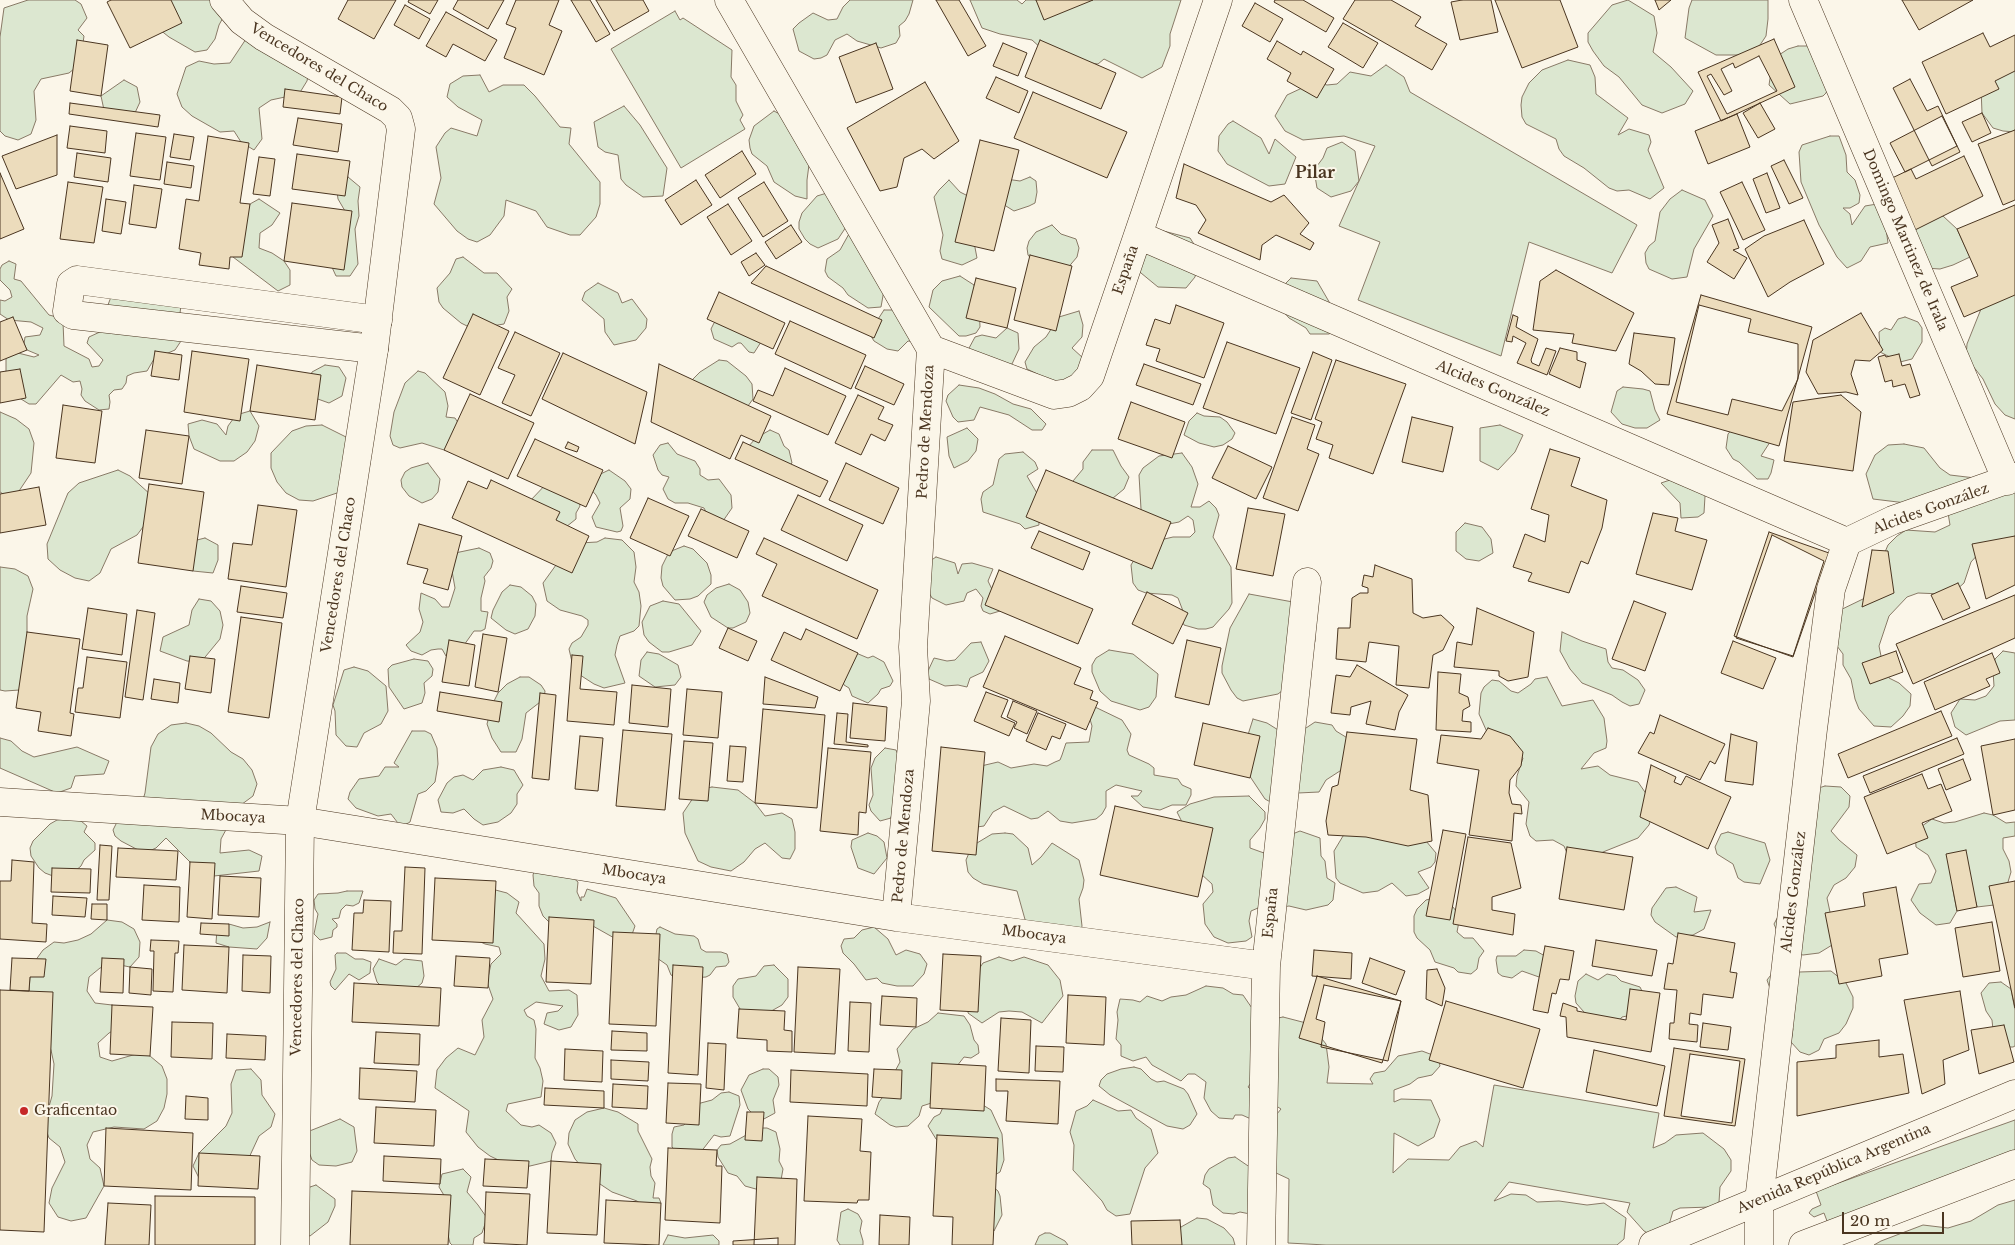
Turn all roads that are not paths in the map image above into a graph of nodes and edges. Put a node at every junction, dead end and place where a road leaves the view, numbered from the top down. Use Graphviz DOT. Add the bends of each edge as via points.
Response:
graph roads {
  1 [pos="224,0"];
  2 [pos="729,0"];
  3 [pos="1218,0"];
  4 [pos="1804,0"];
  5 [pos="1138,235"];
  6 [pos="218,299"];
  7 [pos="378,320"];
  8 [pos="214,331"];
  9 [pos="374,349"];
  10 [pos="931,349"];
  11 [pos="2011,479"];
  12 [pos="1847,542"];
  13 [pos="1307,582"];
  14 [pos="0,802"];
  15 [pos="300,821"];
  16 [pos="896,917"];
  17 [pos="1266,966"];
  18 [pos="2015,1094"];
  19 [pos="2015,1164"];
  20 [pos="1759,1201"];
  21 [pos="295,1245"];
  22 [pos="1261,1245"];
  23 [pos="1653,1245"];
  24 [pos="1759,1245"];
  25 [pos="1803,1245"];
  1 -- 7 [label="street, Vencedores del Chaco" via="242,21 264,37 390,110 398,118 401,129"];
  2 -- 10 [label="street, Pedro de Mendoza"];
  3 -- 5 [label="street, España"];
  4 -- 11 [label="street, Domingo Martinez de Irala"];
  5 -- 10 [label="street, España" via="1090,376 1080,387 1054,395"];
  5 -- 12 [label="street, Alcides González"];
  6 -- 7 [label="street"];
  6 -- 8 [label="street"];
  6 -- 8 [label="street" via="77,280 71,284 67,310 73,315"];
  7 -- 9 [label="street, Vencedores del Chaco"];
  8 -- 9 [label="street"];
  9 -- 15 [label="street, Vencedores del Chaco"];
  10 -- 16 [label="street, Pedro de Mendoza" via="913,648 916,701"];
  11 -- 12 [label="street, Alcides González" via="1893,520"];
  12 -- 20 [label="street, Alcides González" via="1831,590"];
  13 -- 17 [label="street, España"];
  14 -- 15 [label="street, Mbocaya"];
  15 -- 16 [label="street, Mbocaya"];
  15 -- 21 [label="street, Vencedores del Chaco"];
  16 -- 17 [label="street, Mbocaya"];
  17 -- 22 [label="street, España"];
  18 -- 20 [label="street, Avenida República Argentina"];
  19 -- 25 [label="street"];
  20 -- 23 [label="street, Avenida República Argentina"];
  20 -- 24 [label="street, Alcides González"];
}
